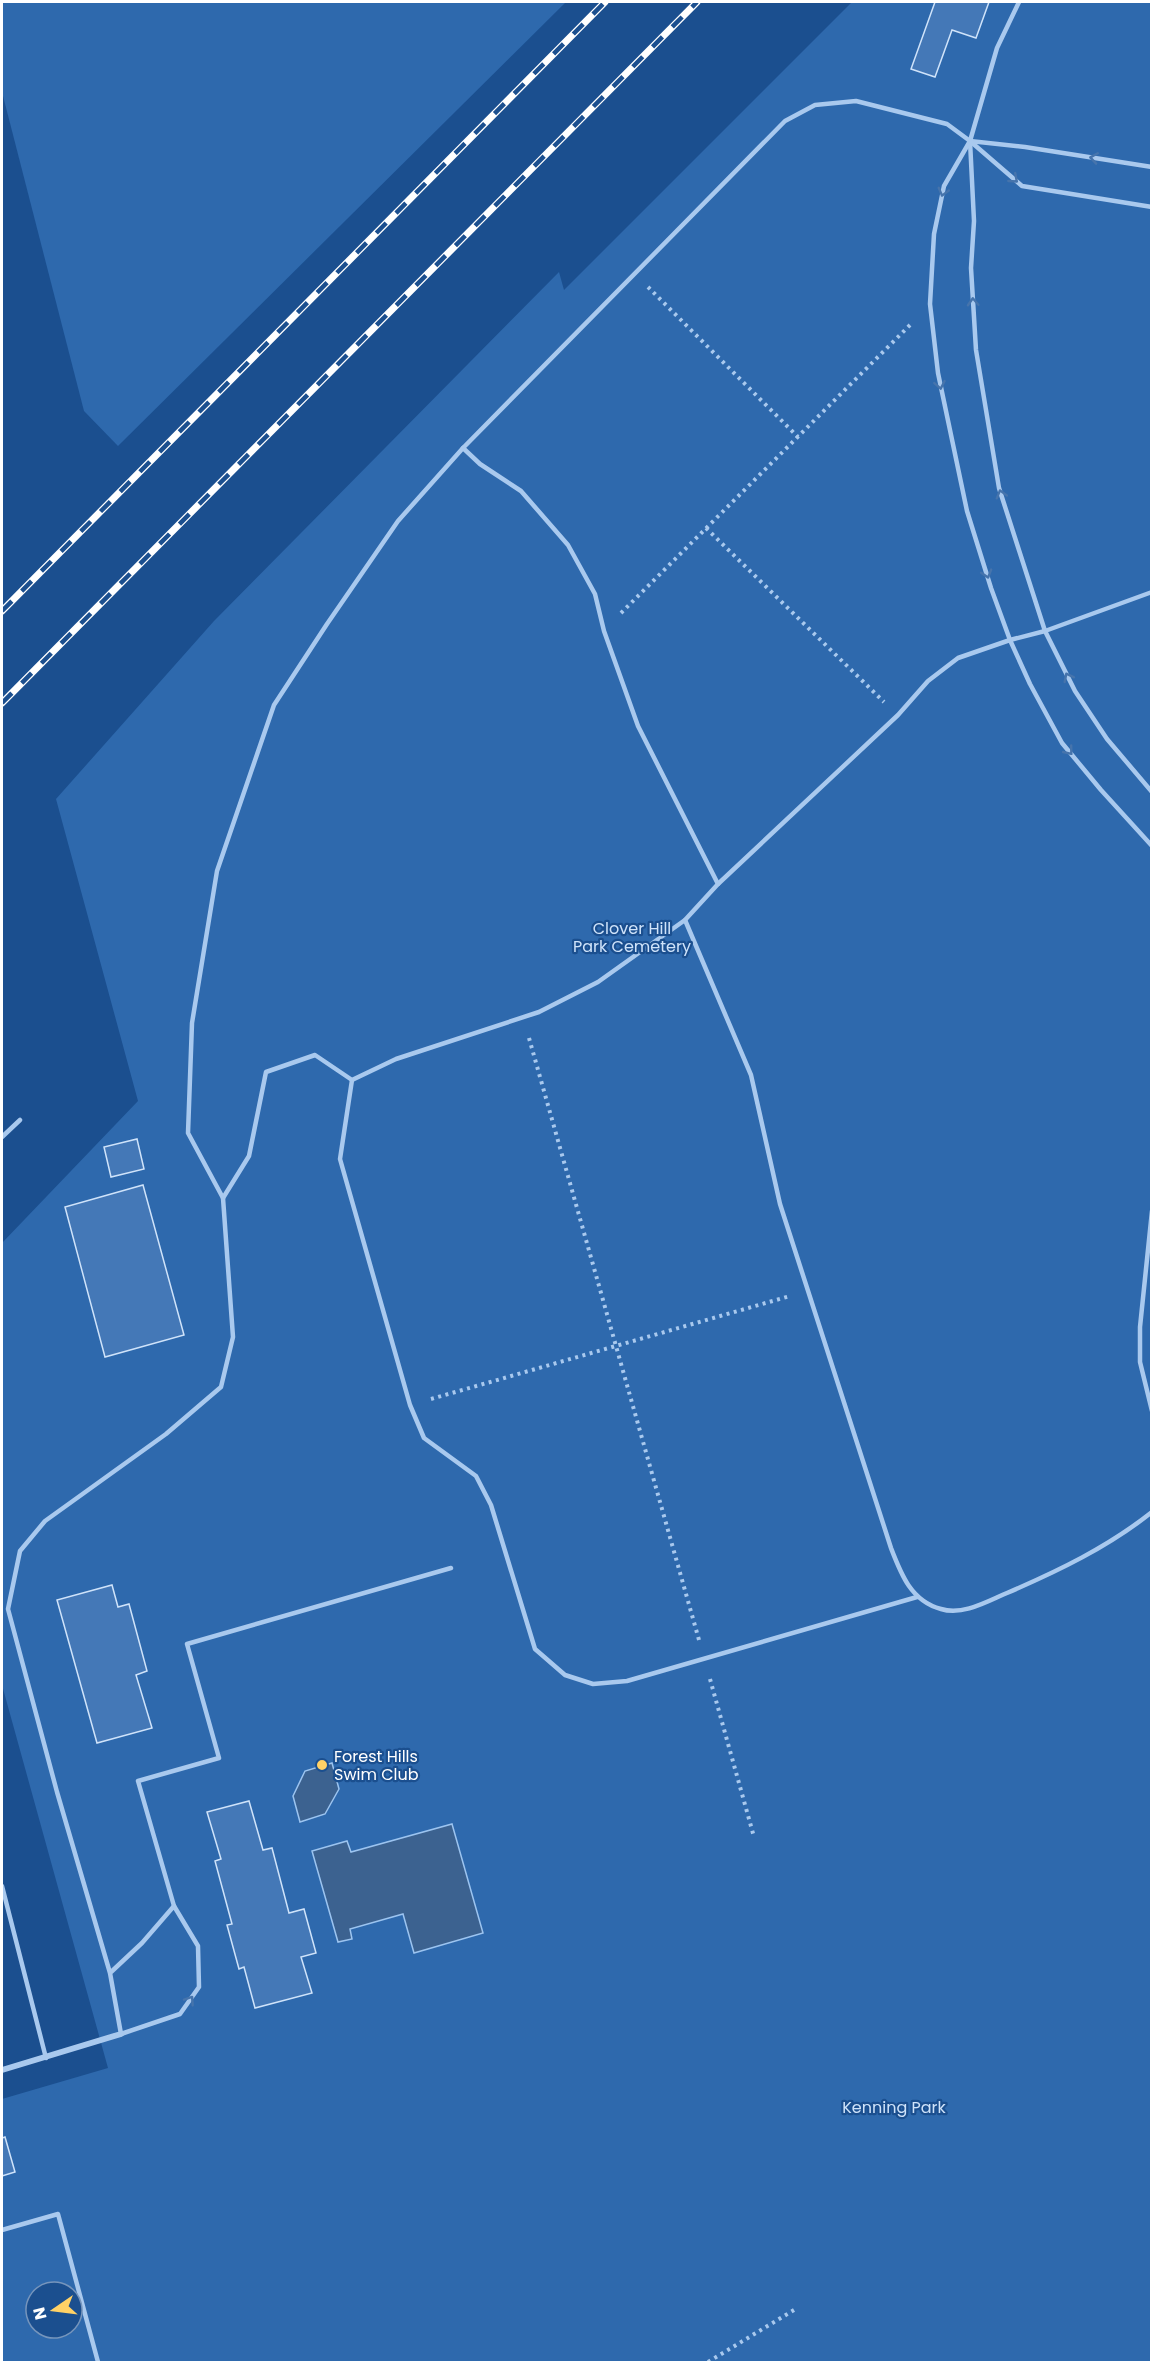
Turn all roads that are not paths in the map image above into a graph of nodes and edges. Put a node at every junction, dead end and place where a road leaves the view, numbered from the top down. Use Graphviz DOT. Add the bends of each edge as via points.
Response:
graph roads {
  1 [pos="1019,2"];
  2 [pos="970,141"];
  3 [pos="1152,167"];
  4 [pos="1152,207"];
  5 [pos="463,448"];
  6 [pos="1152,592"];
  7 [pos="1045,631"];
  8 [pos="1010,640"];
  9 [pos="1152,792"];
  10 [pos="1152,846"];
  11 [pos="718,884"];
  12 [pos="685,920"];
  13 [pos="352,1080"];
  14 [pos="20,1120"];
  15 [pos="2,1137"];
  16 [pos="224,1198"];
  17 [pos="1152,1211"];
  18 [pos="1152,1411"];
  19 [pos="1152,1512"];
  20 [pos="451,1568"];
  21 [pos="917,1597"];
  22 [pos="2,1886"];
  23 [pos="174,1906"];
  24 [pos="110,1973"];
  25 [pos="121,2034"];
  26 [pos="46,2058"];
  27 [pos="2,2070"];
  28 [pos="2,2230"];
  29 [pos="98,2362"];
  1 -- 2 [label="lane" via="997,48"];
  3 -- 2 [label="lane, one-way"];
  2 -- 4 [label="lane, one-way" via="1022,186"];
  2 -- 5 [label="lane" via="947,124 856,101 815,105 785,121"];
  7 -- 2 [label="lane, one-way" via="999,488 984,411 971,268 974,221"];
  2 -- 8 [label="lane, one-way" via="944,186 934,234 930,304 938,373 967,511"];
  5 -- 11 [label="lane" via="521,491 568,545 595,594 638,726"];
  5 -- 16 [label="lane" via="398,521 274,705 217,871 192,1023 188,1133"];
  6 -- 7 [label="lane"];
  7 -- 8 [label="lane"];
  9 -- 7 [label="lane, one-way" via="1107,740 1075,691"];
  8 -- 10 [label="lane, one-way" via="1062,743"];
  8 -- 11 [label="lane" via="958,658 928,681 898,715"];
  11 -- 12 [label="lane"];
  12 -- 13 [label="lane" via="598,982 539,1012 396,1059"];
  12 -- 21 [label="lane" via="751,1075 780,1204 891,1548 902,1577"];
  13 -- 16 [label="lane" via="315,1054 266,1072 249,1156"];
  13 -- 21 [label="lane" via="340,1159 410,1405 424,1438 477,1476 536,1649 565,1675 593,1684 627,1681"];
  14 -- 15 [label="lane"];
  16 -- 24 [label="lane" via="233,1337 221,1387 166,1434 45,1521 20,1551 8,1609"];
  17 -- 18 [label="lane" via="1140,1327 1140,1362"];
  19 -- 21 [label="lane" via="1131,1529 1061,1570 970,1608 942,1610"];
  20 -- 23 [label="lane" via="187,1644 219,1758 138,1781"];
  22 -- 26 [label="lane"];
  23 -- 24 [label="lane"];
  25 -- 23 [label="lane, one-way" via="180,2014 199,1987 198,1946"];
  24 -- 25 [label="lane"];
  25 -- 26 [label="street"];
  26 -- 27 [label="street"];
  28 -- 29 [label="lane" via="58,2214"];
}
